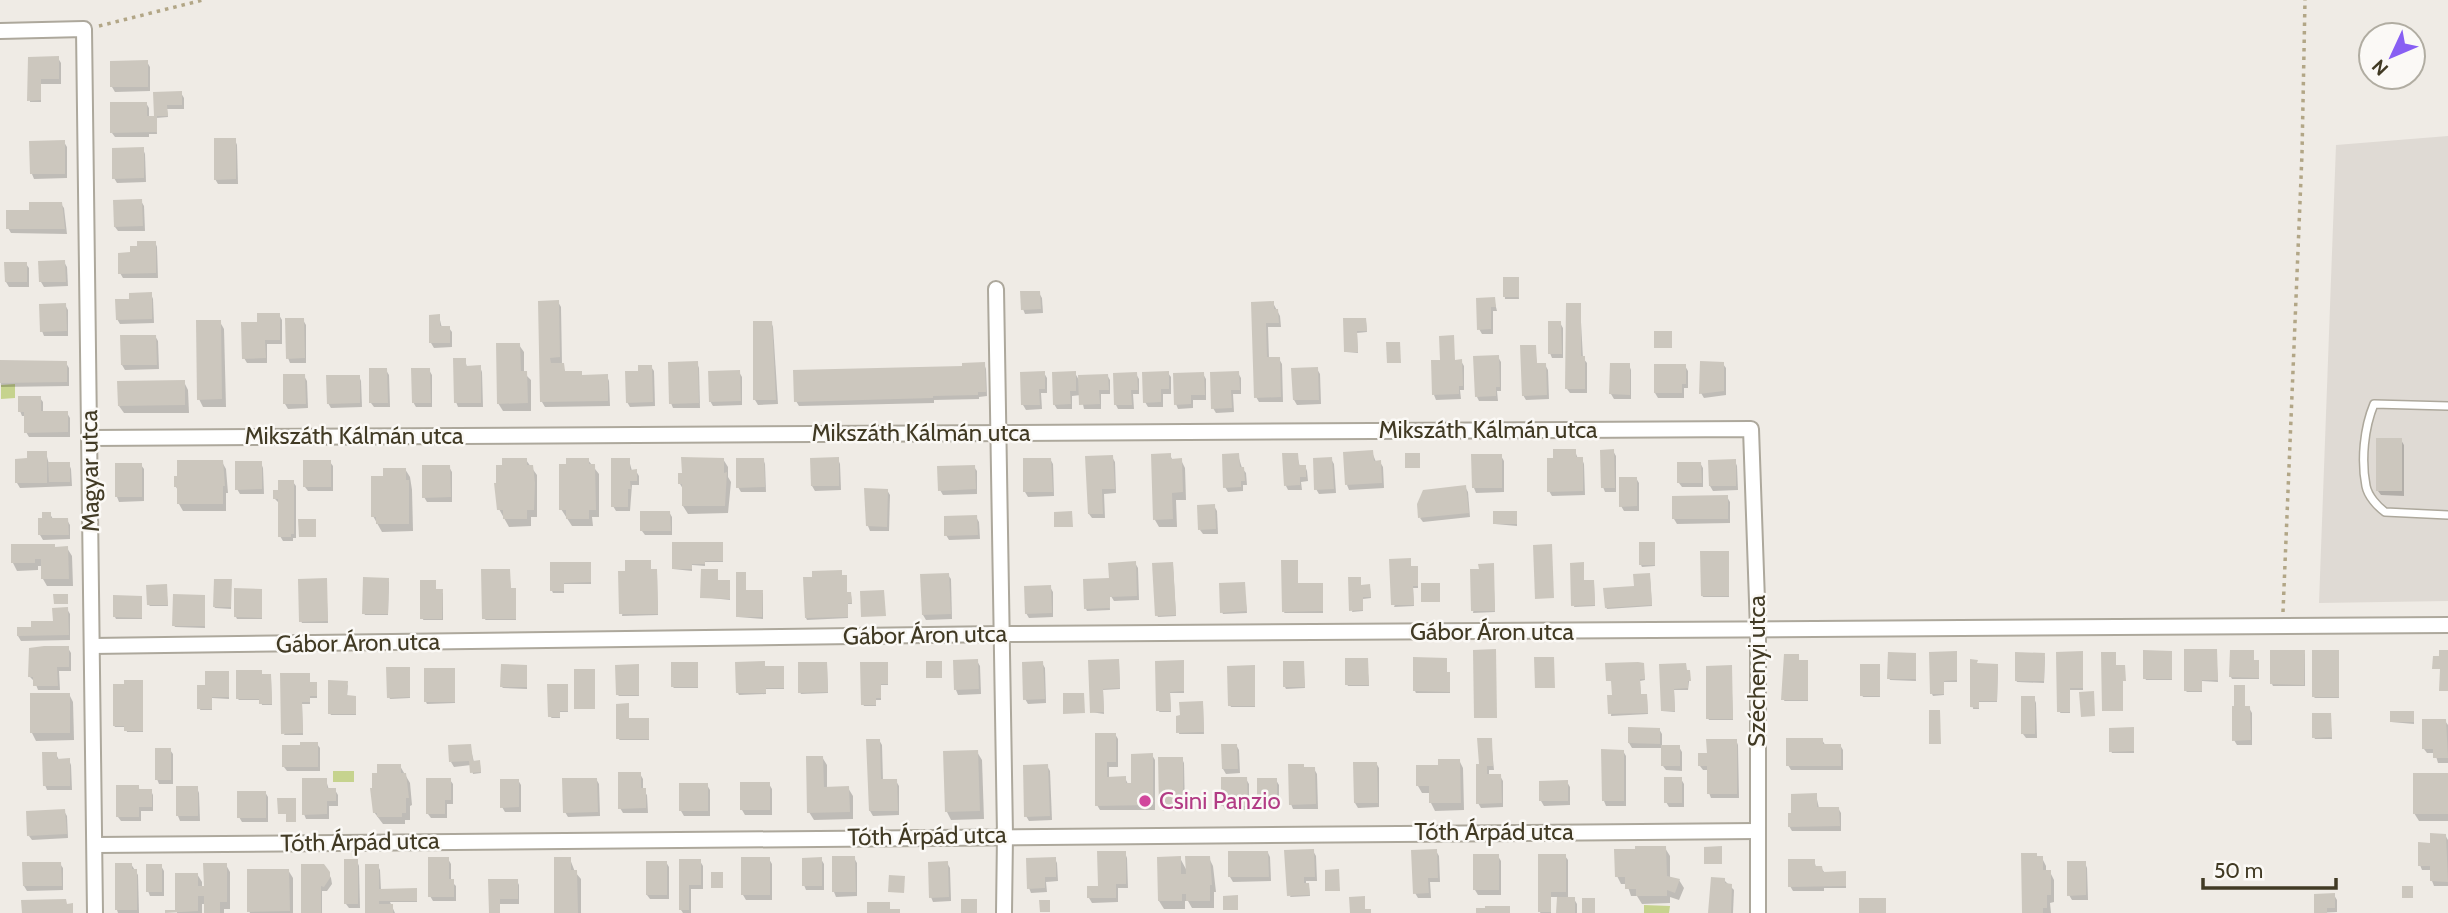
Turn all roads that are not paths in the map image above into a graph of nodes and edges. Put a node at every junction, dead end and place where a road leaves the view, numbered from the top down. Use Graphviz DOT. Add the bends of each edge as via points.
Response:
graph roads {
  1 [pos="0,31"];
  2 [pos="996,289"];
  3 [pos="2448,406"];
  4 [pos="1751,429"];
  5 [pos="999,432"];
  6 [pos="90,438"];
  7 [pos="2448,515"];
  8 [pos="2448,625"];
  9 [pos="1758,630"];
  10 [pos="1002,634"];
  11 [pos="92,646"];
  12 [pos="1757,831"];
  13 [pos="1005,835"];
  14 [pos="96,845"];
  15 [pos="96,913"];
  16 [pos="1004,913"];
  17 [pos="1758,913"];
  1 -- 6 [label="street, Magyar utca" via="84,29"];
  2 -- 5 [label="street"];
  3 -- 7 [label="lane" via="2374,404 2365,436 2366,488 2379,507 2396,514"];
  4 -- 5 [label="street, Mikszáth Kálmán utca"];
  4 -- 9 [label="street, Széchenyi utca"];
  5 -- 6 [label="street, Mikszáth Kálmán utca"];
  5 -- 10 [label="street"];
  6 -- 11 [label="street, Magyar utca"];
  8 -- 9 [label="street, Gábor Áron utca"];
  9 -- 10 [label="street, Gábor Áron utca"];
  9 -- 12 [label="street, Széchenyi utca"];
  10 -- 11 [label="street, Gábor Áron utca"];
  10 -- 13 [label="street"];
  11 -- 14 [label="street, Magyar utca"];
  12 -- 13 [label="street, Tóth Árpád utca"];
  12 -- 17 [label="street, Széchenyi utca"];
  13 -- 14 [label="street, Tóth Árpád utca"];
  13 -- 16 [label="street"];
  14 -- 15 [label="street, Magyar utca"];
}
